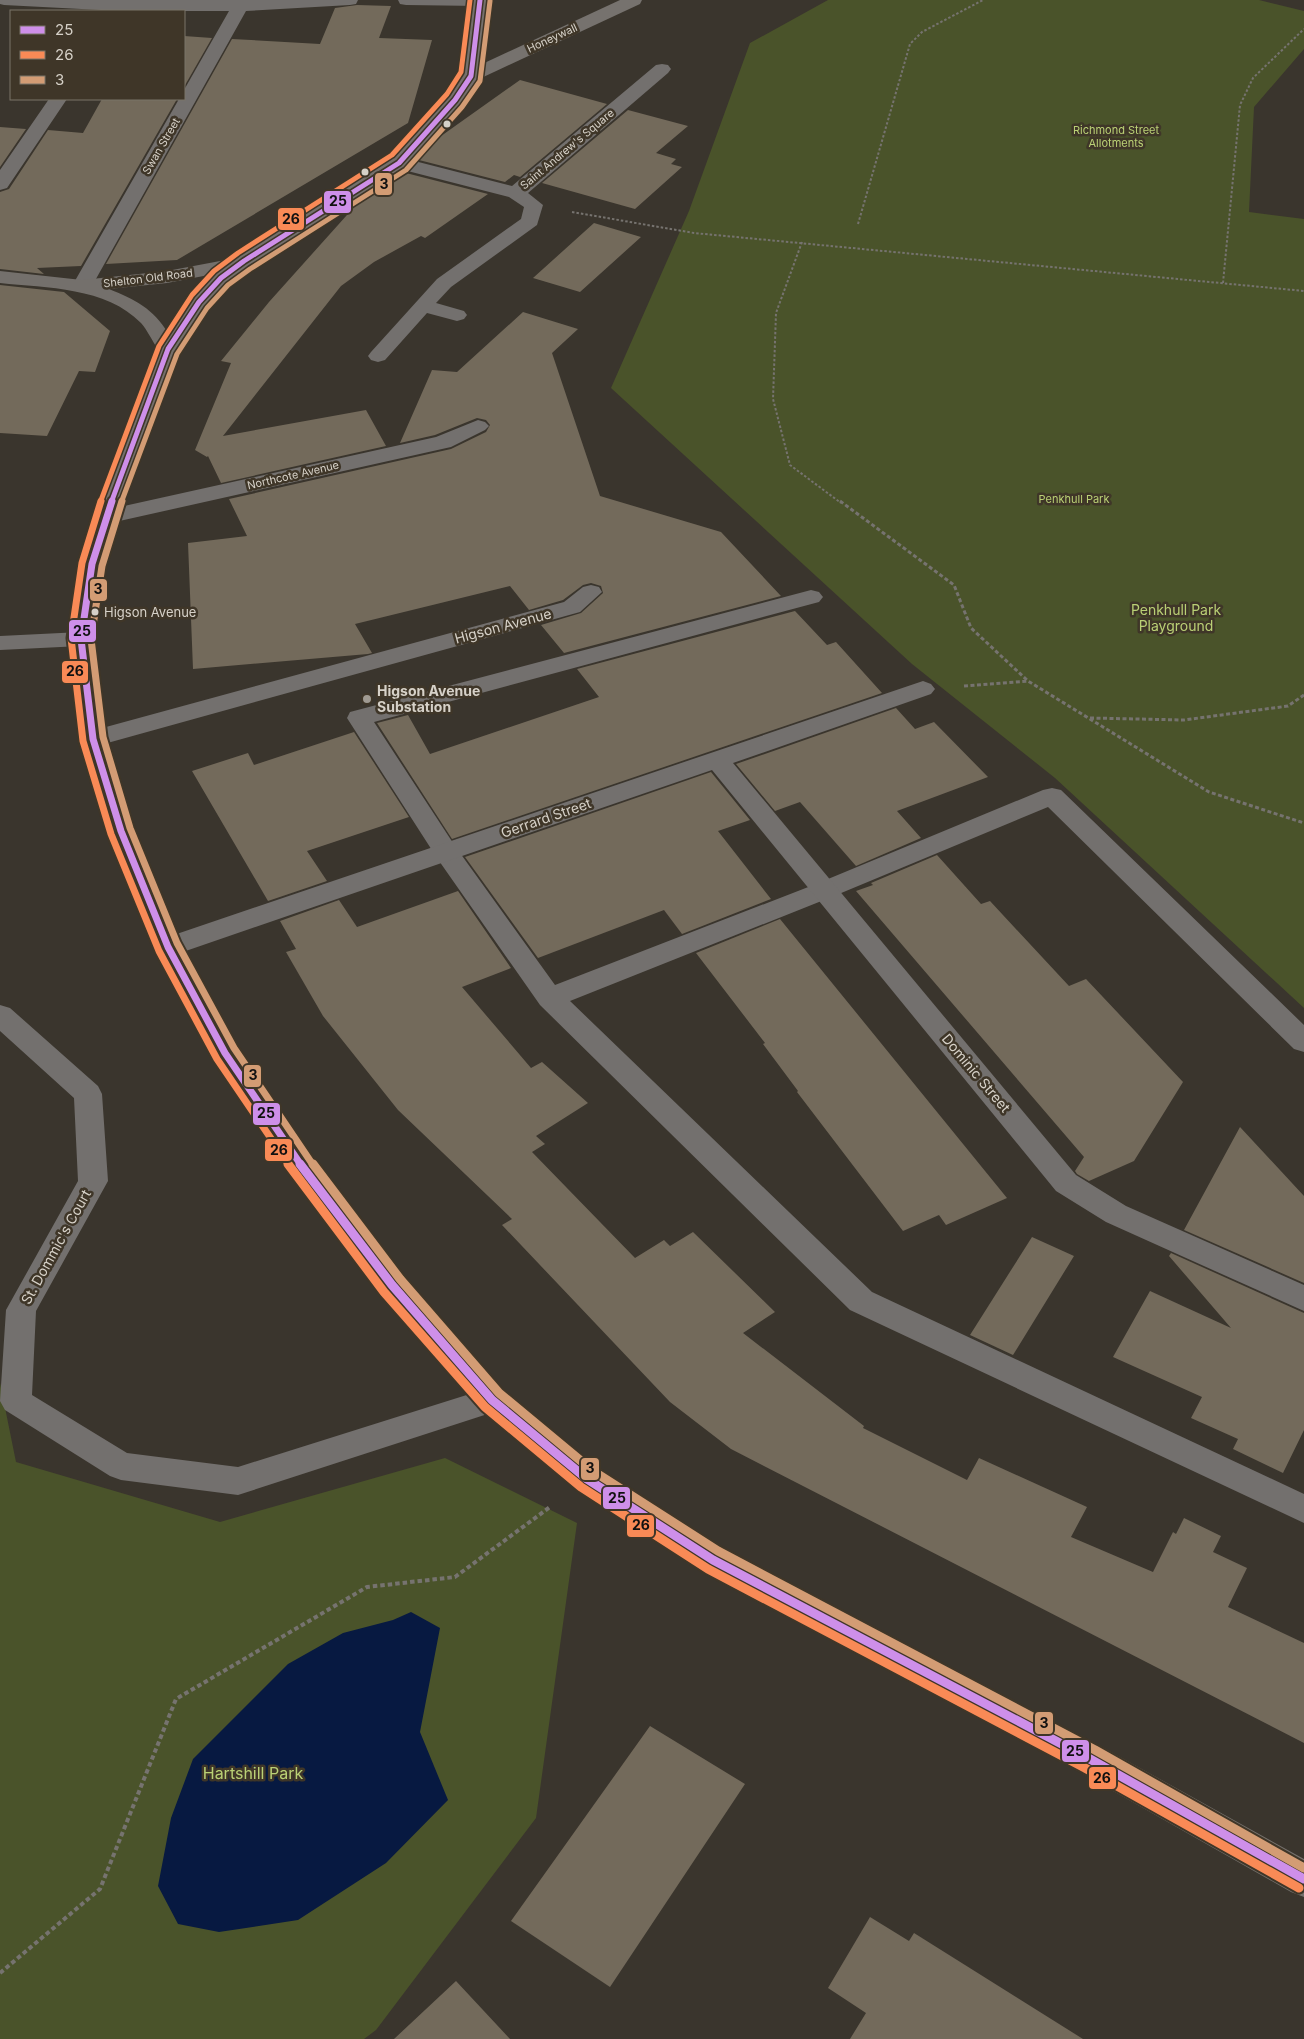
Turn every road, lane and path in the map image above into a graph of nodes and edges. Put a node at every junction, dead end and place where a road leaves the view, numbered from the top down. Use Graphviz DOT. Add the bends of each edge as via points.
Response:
graph roads {
  1 [pos="4,0"];
  2 [pos="350,0"];
  3 [pos="406,0"];
  4 [pos="480,0"];
  5 [pos="634,0"];
  6 [pos="983,0"];
  7 [pos="240,6"];
  8 [pos="119,9"];
  9 [pos="1304,29"];
  10 [pos="662,69"];
  11 [pos="470,76"];
  12 [pos="57,100"];
  13 [pos="399,163"];
  14 [pos="0,184"];
  15 [pos="516,193"];
  16 [pos="534,205"];
  17 [pos="858,224"];
  18 [pos="802,242"];
  19 [pos="244,261"];
  20 [pos="0,277"];
  21 [pos="1223,283"];
  22 [pos="82,286"];
  23 [pos="1304,290"];
  24 [pos="423,306"];
  25 [pos="457,315"];
  26 [pos="168,349"];
  27 [pos="378,356"];
  28 [pos="478,426"];
  29 [pos="106,517"];
  30 [pos="591,592"];
  31 [pos="811,597"];
  32 [pos="81,639"];
  33 [pos="0,643"];
  34 [pos="1028,682"];
  35 [pos="923,689"];
  36 [pos="1304,695"];
  37 [pos="1090,718"];
  38 [pos="93,739"];
  39 [pos="717,759"];
  40 [pos="1304,823"];
  41 [pos="446,852"];
  42 [pos="825,890"];
  43 [pos="168,947"];
  44 [pos="550,998"];
  45 [pos="0,1015"];
  46 [pos="1304,1042"];
  47 [pos="1304,1299"];
  48 [pos="492,1400"];
  49 [pos="587,1480"];
  50 [pos="1304,1509"];
  51 [pos="1304,1878"];
  52 [pos="0,1973"];
  1 -- 8 [label="street"];
  2 -- 7 [label="street"];
  3 -- 4 [label="street"];
  4 -- 11 [label="main road"];
  5 -- 11 [label="street, Honeywall"];
  6 -- 17 [label="path" via="922,32 910,44"];
  7 -- 8 [label="street"];
  7 -- 22 [label="street, Swan Street"];
  9 -- 21 [label="path" via="1253,78 1240,105"];
  10 -- 15 [label="street, Saint Andrew's Square"];
  11 -- 13 [label="main road" via="455,100"];
  12 -- 14 [label="street"];
  13 -- 15 [label="street"];
  13 -- 19 [label="main road"];
  15 -- 16 [label="street, Saint Andrew's Square"];
  16 -- 18 [label="path" via="694,233"];
  16 -- 24 [label="street, Saint Andrew's Square" via="530,221 444,283"];
  18 -- 21 [label="path"];
  18 -- 34 [label="path" via="776,313 773,399 790,465 954,585 971,628"];
  19 -- 22 [label="main road, Shelton Old Road" via="167,278"];
  19 -- 26 [label="main road" via="199,302"];
  20 -- 22 [label="main road, Shelton Old Road"];
  21 -- 23 [label="path"];
  22 -- 26 [label="main road, Shelton Old Road" via="114,298 148,318"];
  24 -- 25 [label="street"];
  24 -- 27 [label="street, Saint Andrew's Square"];
  26 -- 29 [label="main road"];
  28 -- 29 [label="street, Northcote Avenue" via="443,442"];
  29 -- 32 [label="main road" via="92,564"];
  30 -- 38 [label="street, Higson Avenue" via="572,607"];
  31 -- 41 [label="street" via="359,718"];
  32 -- 33 [label="street"];
  32 -- 38 [label="main road"];
  34 -- 35 [label="path"];
  34 -- 37 [label="path"];
  35 -- 39 [label="street, Gerrard Street"];
  36 -- 37 [label="path" via="1288,706 1184,720"];
  37 -- 40 [label="path" via="1208,792"];
  38 -- 43 [label="main road" via="121,831"];
  39 -- 41 [label="street, Gerrard Street"];
  39 -- 42 [label="street, Dominic Street"];
  41 -- 43 [label="street, Gerrard Street"];
  41 -- 44 [label="street"];
  42 -- 44 [label="street"];
  42 -- 46 [label="street" via="1052,796"];
  42 -- 47 [label="street, Dominic Street" via="1066,1183 1116,1214"];
  43 -- 48 [label="main road" via="225,1053 310,1178 392,1284"];
  44 -- 50 [label="street" via="860,1301"];
  45 -- 48 [label="street, St. Dommic's Court" via="88,1094 93,1181 22,1310 16,1401 121,1466 238,1481"];
  48 -- 49 [label="main road"];
  49 -- 51 [label="main road" via="713,1560 1090,1758"];
  49 -- 52 [label="path" via="455,1577 367,1587 176,1699 100,1889"];
}
